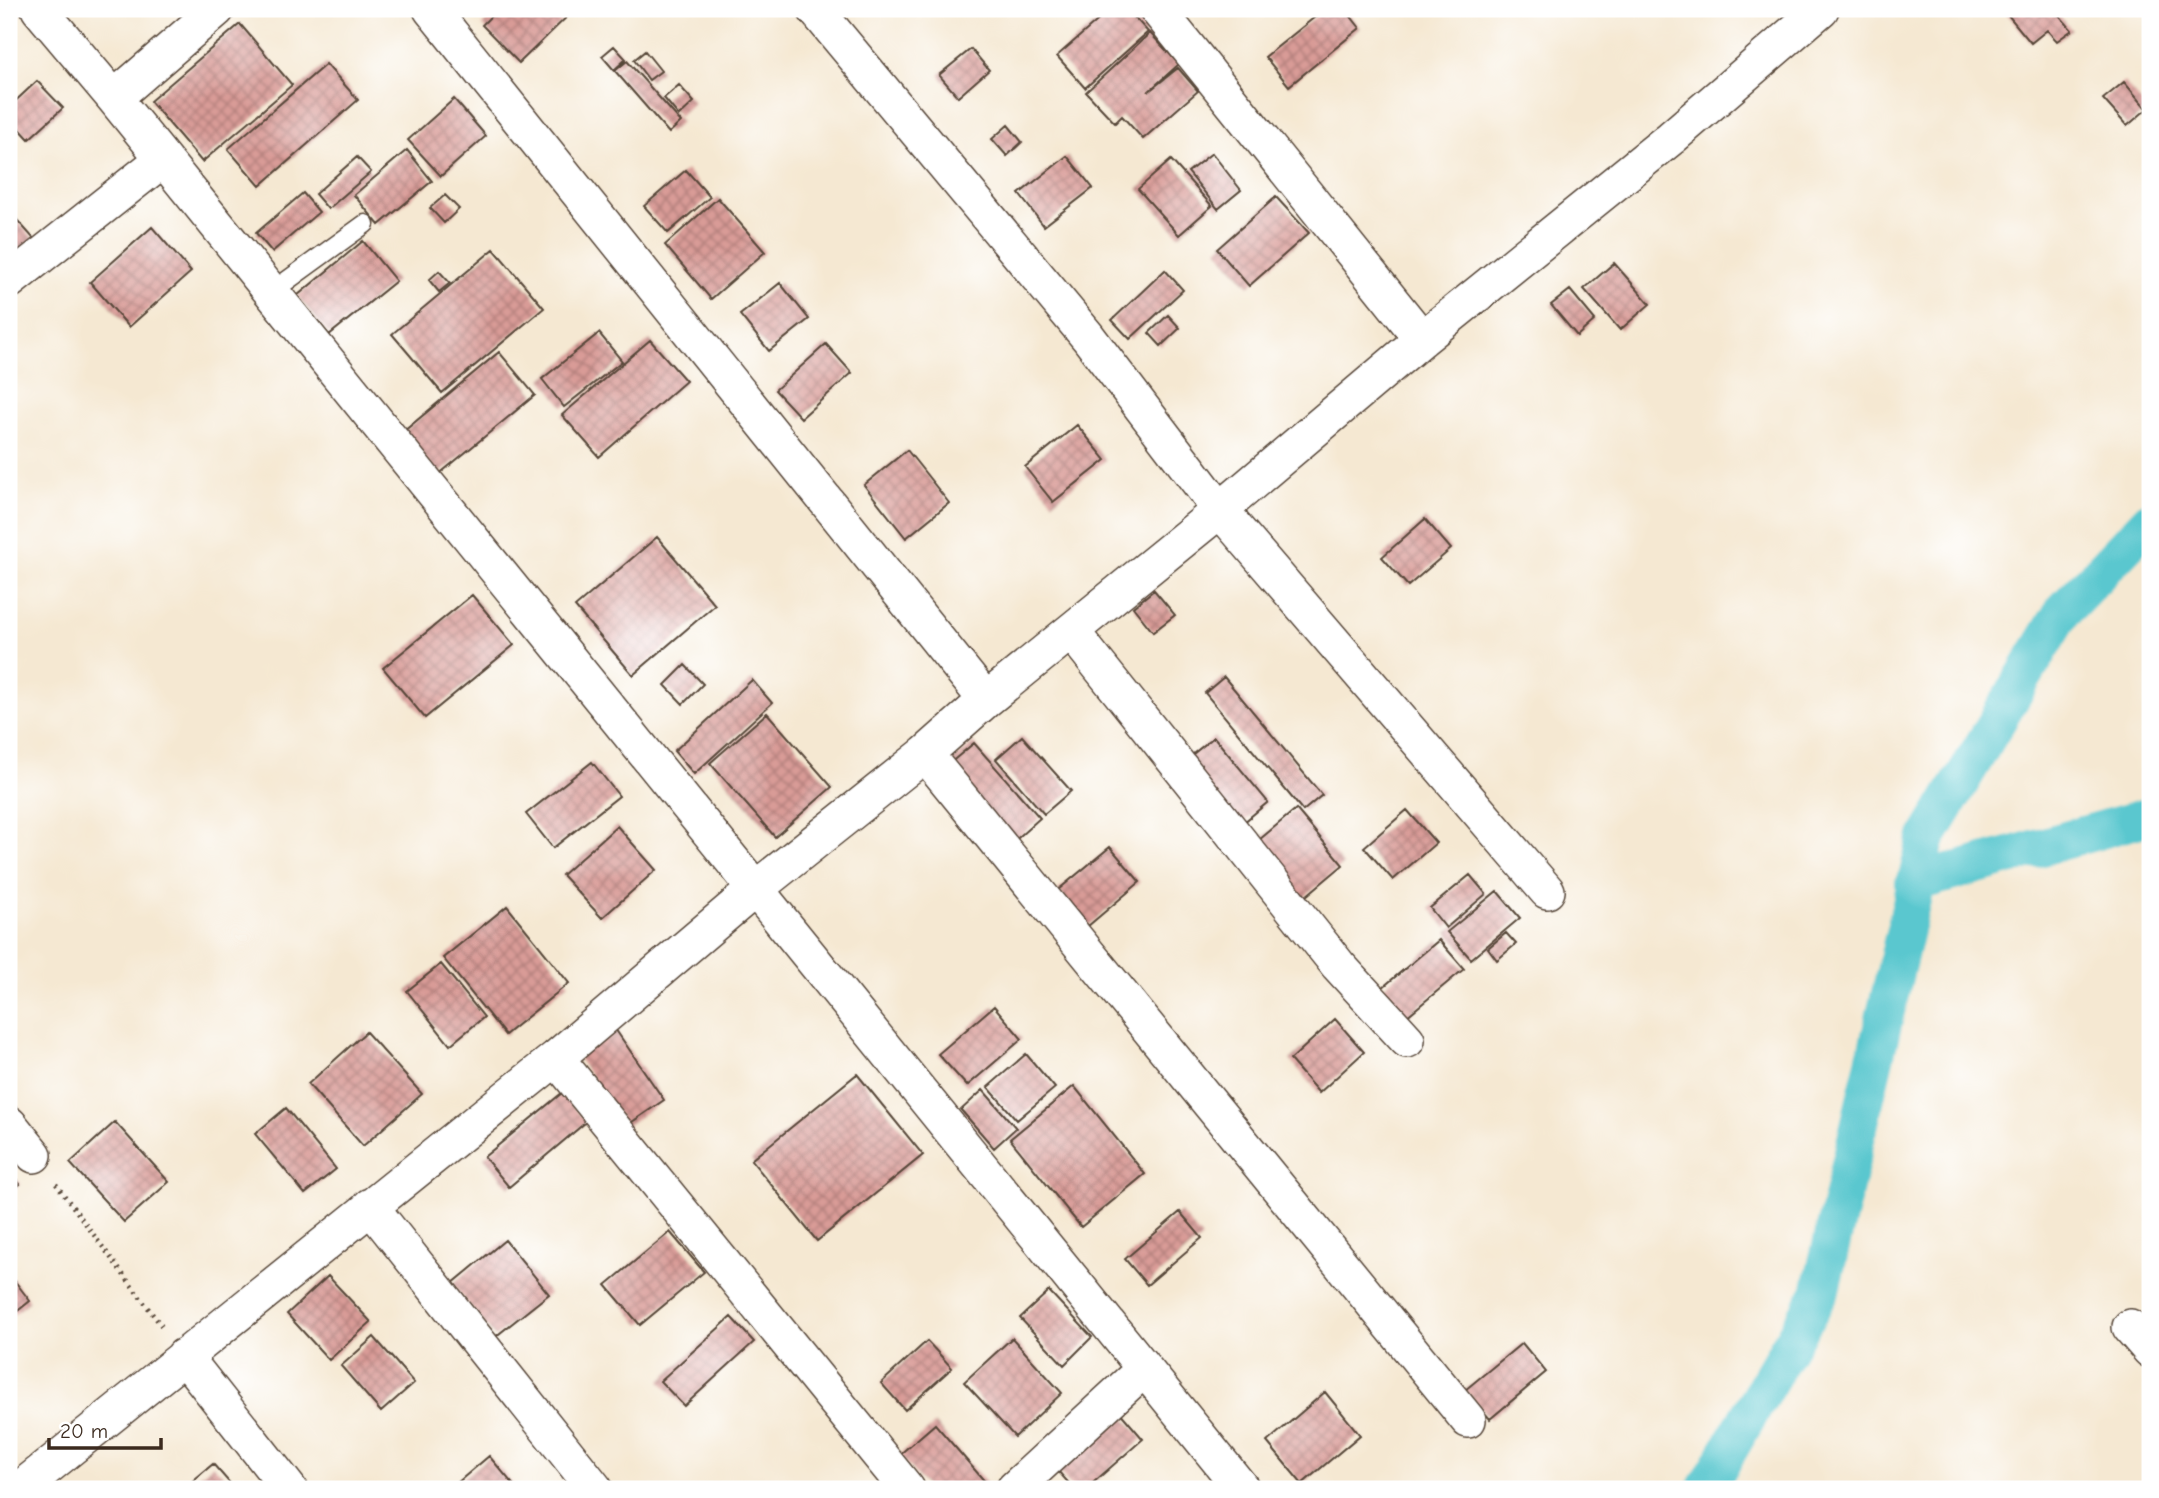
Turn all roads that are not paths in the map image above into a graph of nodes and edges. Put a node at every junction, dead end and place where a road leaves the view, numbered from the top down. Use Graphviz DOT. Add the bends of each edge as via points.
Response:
graph roads {
  1 [pos="39,9"];
  2 [pos="217,9"];
  3 [pos="431,9"];
  4 [pos="815,9"];
  5 [pos="1157,9"];
  6 [pos="1821,9"];
  7 [pos="114,98"];
  8 [pos="162,160"];
  9 [pos="365,224"];
  10 [pos="9,281"];
  11 [pos="270,293"];
  12 [pos="1422,339"];
  13 [pos="1220,510"];
  14 [pos="1072,632"];
  15 [pos="986,700"];
  16 [pos="925,754"];
  17 [pos="754,890"];
  18 [pos="1547,891"];
  19 [pos="1407,1040"];
  20 [pos="556,1058"];
  21 [pos="9,1124"];
  22 [pos="34,1155"];
  23 [pos="370,1206"];
  24 [pos="184,1356"];
  25 [pos="1143,1370"];
  26 [pos="1468,1420"];
  27 [pos="20,1489"];
  28 [pos="289,1489"];
  29 [pos="595,1489"];
  30 [pos="907,1489"];
  31 [pos="1014,1489"];
  32 [pos="1242,1489"];
  1 -- 7 [label="street"];
  2 -- 7 [label="street"];
  3 -- 15 [label="street"];
  4 -- 13 [label="street" via="1088,337"];
  5 -- 12 [label="street"];
  6 -- 12 [label="street" via="1671,138"];
  7 -- 8 [label="street"];
  8 -- 10 [label="street"];
  8 -- 11 [label="street"];
  9 -- 11 [label="lane"];
  11 -- 17 [label="street"];
  12 -- 13 [label="street"];
  13 -- 14 [label="street"];
  13 -- 18 [label="street"];
  14 -- 15 [label="street"];
  14 -- 19 [label="street" via="1338,965"];
  15 -- 16 [label="street"];
  16 -- 17 [label="street"];
  16 -- 26 [label="street"];
  17 -- 20 [label="street"];
  17 -- 25 [label="street"];
  20 -- 23 [label="street"];
  20 -- 30 [label="street"];
  21 -- 22 [label="street"];
  23 -- 24 [label="street"];
  23 -- 29 [label="street"];
  24 -- 27 [label="street"];
  24 -- 28 [label="street"];
  25 -- 31 [label="street"];
  25 -- 32 [label="street"];
}
